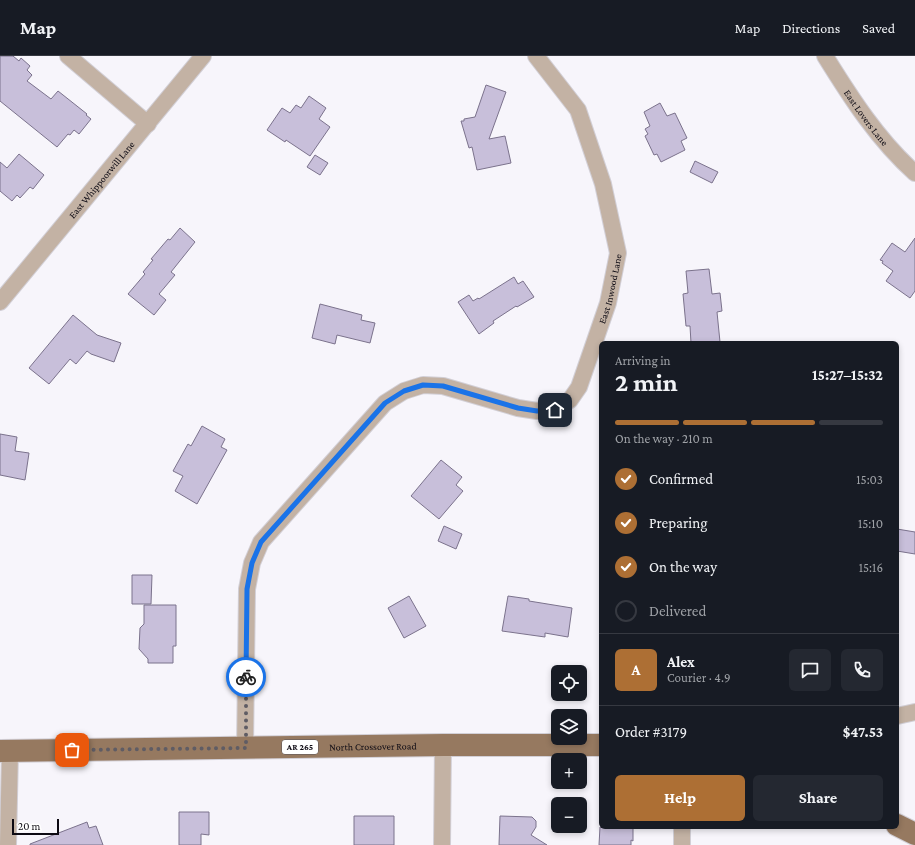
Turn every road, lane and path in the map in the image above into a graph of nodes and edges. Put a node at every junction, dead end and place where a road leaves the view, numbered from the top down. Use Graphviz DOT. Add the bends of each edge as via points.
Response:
graph roads {
  1 [pos="68,56"];
  2 [pos="203,56"];
  3 [pos="536,56"];
  4 [pos="825,56"];
  5 [pos="148,124"];
  6 [pos="915,172"];
  7 [pos="0,302"];
  8 [pos="915,712"];
  9 [pos="899,716"];
  10 [pos="443,745"];
  11 [pos="599,745"];
  12 [pos="246,748"];
  13 [pos="5,751"];
  14 [pos="899,826"];
  15 [pos="682,829"];
  16 [pos="915,834"];
  17 [pos="8,845"];
  18 [pos="442,845"];
  19 [pos="682,845"];
  1 -- 5 [label="street"];
  2 -- 5 [label="street, East Whippoorwill Lane"];
  3 -- 12 [label="street, East Inwood Lane" via="578,110 603,184 618,253 608,303 579,387 570,400 555,410 518,408 443,386 423,385 404,391 385,403 261,542 252,563 247,589"];
  4 -- 6 [label="street, East Lovers Lane" via="848,94 876,131"];
  5 -- 7 [label="street, East Whippoorwill Lane"];
  8 -- 9 [label="street"];
  10 -- 11 [label="main road, North Crossover Road / AR 265"];
  10 -- 12 [label="main road, North Crossover Road / AR 265"];
  10 -- 18 [label="street"];
  12 -- 13 [label="main road, North Crossover Road / AR 265"];
  13 -- 17 [label="street"];
  14 -- 16 [label="main road"];
  15 -- 19 [label="street"];
}
